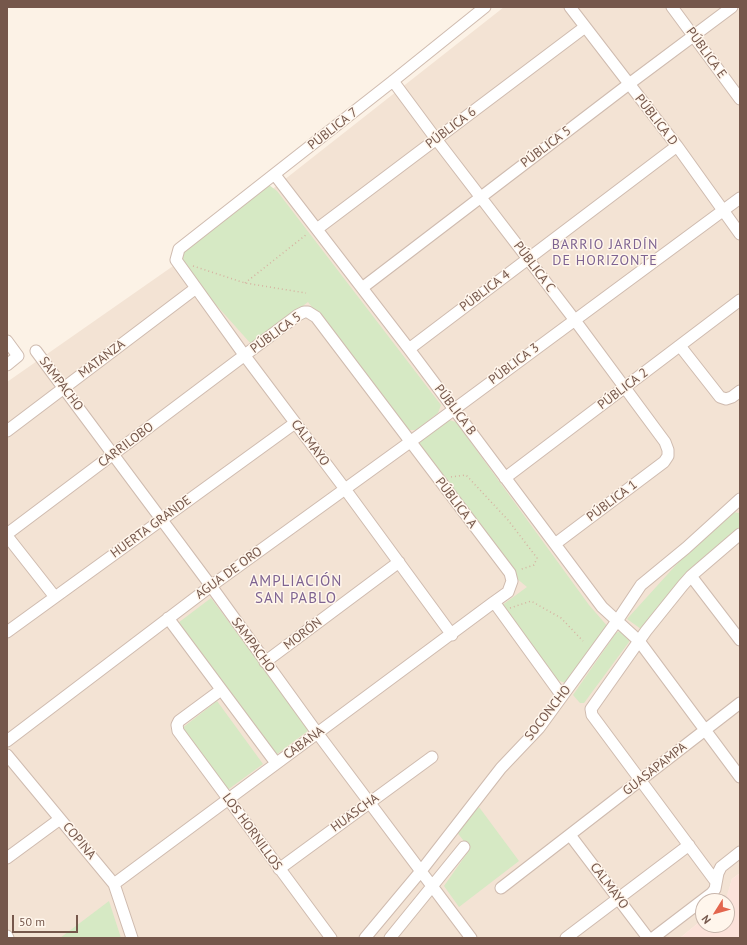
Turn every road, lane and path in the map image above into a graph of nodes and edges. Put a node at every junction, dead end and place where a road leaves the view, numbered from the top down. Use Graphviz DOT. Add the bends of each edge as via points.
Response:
graph roads {
  1 [pos="485,7"];
  2 [pos="570,7"];
  3 [pos="672,7"];
  4 [pos="732,7"];
  5 [pos="585,27"];
  6 [pos="694,36"];
  7 [pos="393,81"];
  8 [pos="629,84"];
  9 [pos="740,99"];
  10 [pos="436,140"];
  11 [pos="677,146"];
  12 [pos="275,174"];
  13 [pos="481,197"];
  14 [pos="740,198"];
  15 [pos="723,211"];
  16 [pos="312,232"];
  17 [pos="740,234"];
  18 [pos="179,249"];
  19 [pos="528,259"];
  20 [pos="192,265"];
  21 [pos="245,283"];
  22 [pos="196,288"];
  23 [pos="362,288"];
  24 [pos="306,293"];
  25 [pos="740,300"];
  26 [pos="308,312"];
  27 [pos="574,319"];
  28 [pos="7,341"];
  29 [pos="680,346"];
  30 [pos="409,349"];
  31 [pos="36,351"];
  32 [pos="245,356"];
  33 [pos="7,365"];
  34 [pos="64,388"];
  35 [pos="625,388"];
  36 [pos="740,391"];
  37 [pos="454,409"];
  38 [pos="295,423"];
  39 [pos="7,430"];
  40 [pos="410,442"];
  41 [pos="114,455"];
  42 [pos="668,456"];
  43 [pos="505,478"];
  44 [pos="438,479"];
  45 [pos="345,489"];
  46 [pos="739,501"];
  47 [pos="161,520"];
  48 [pos="740,534"];
  49 [pos="7,535"];
  50 [pos="555,544"];
  51 [pos="399,562"];
  52 [pos="510,573"];
  53 [pos="691,576"];
  54 [pos="210,586"];
  55 [pos="55,597"];
  56 [pos="494,602"];
  57 [pos="501,612"];
  58 [pos="168,618"];
  59 [pos="618,621"];
  60 [pos="7,632"];
  61 [pos="452,634"];
  62 [pos="740,640"];
  63 [pos="582,641"];
  64 [pos="639,641"];
  65 [pos="265,662"];
  66 [pos="221,690"];
  67 [pos="562,696"];
  68 [pos="740,703"];
  69 [pos="705,730"];
  70 [pos="318,734"];
  71 [pos="7,741"];
  72 [pos="7,755"];
  73 [pos="432,757"];
  74 [pos="276,763"];
  75 [pos="740,777"];
  76 [pos="641,781"];
  77 [pos="228,799"];
  78 [pos="369,802"];
  79 [pos="60,819"];
  80 [pos="570,835"];
  81 [pos="689,845"];
  82 [pos="464,847"];
  83 [pos="740,852"];
  84 [pos="7,858"];
  85 [pos="280,869"];
  86 [pos="421,871"];
  87 [pos="716,882"];
  88 [pos="114,884"];
  89 [pos="432,886"];
  90 [pos="501,888"];
  91 [pos="618,898"];
  92 [pos="132,938"];
  93 [pos="331,938"];
  94 [pos="366,938"];
  95 [pos="390,938"];
  96 [pos="471,938"];
  97 [pos="566,938"];
  98 [pos="648,938"];
  99 [pos="653,938"];
  1 -- 7 [label="street, PÚBLICA 7"];
  2 -- 5 [label="street, PÚBLICA D"];
  3 -- 6 [label="street, PÚBLICA E"];
  4 -- 6 [label="street, PÚBLICA 5"];
  5 -- 8 [label="street, PÚBLICA D"];
  5 -- 10 [label="street, PÚBLICA 6"];
  6 -- 8 [label="street, PÚBLICA 5"];
  6 -- 9 [label="street, PÚBLICA E"];
  7 -- 10 [label="street, PÚBLICA C"];
  7 -- 12 [label="street, PÚBLICA 7"];
  8 -- 11 [label="street, PÚBLICA D"];
  8 -- 13 [label="street, PÚBLICA 5"];
  10 -- 13 [label="street, PÚBLICA C"];
  10 -- 16 [label="street, PÚBLICA 6"];
  11 -- 15 [label="street, PÚBLICA D"];
  11 -- 19 [label="street, PÚBLICA 4"];
  12 -- 16 [label="street, PÚBLICA B"];
  12 -- 18 [label="street, PÚBLICA 7"];
  13 -- 19 [label="street, PÚBLICA C"];
  13 -- 23 [label="street, PÚBLICA 5"];
  14 -- 15 [label="street"];
  15 -- 17 [label="street, PÚBLICA D"];
  15 -- 27 [label="street"];
  16 -- 21 [label="path"];
  16 -- 23 [label="street, PÚBLICA B"];
  18 -- 22 [label="street, CALMAYO" via="176,260"];
  19 -- 27 [label="street, PÚBLICA C"];
  19 -- 30 [label="street, PÚBLICA 4"];
  20 -- 21 [label="path"];
  21 -- 24 [label="path"];
  22 -- 32 [label="street, CALMAYO"];
  22 -- 34 [label="street, MATANZA"];
  23 -- 30 [label="street, PÚBLICA B"];
  25 -- 29 [label="street, PÚBLICA 2"];
  26 -- 32 [label="street, PÚBLICA 5" via="298,316"];
  26 -- 40 [label="street, PÚBLICA A" via="316,317"];
  27 -- 35 [label="street, PÚBLICA C"];
  27 -- 37 [label="street, PÚBLICA 3"];
  28 -- 33 [label="street, SAMPACHO" via="18,356"];
  29 -- 35 [label="street, PÚBLICA 2"];
  29 -- 36 [label="street" via="720,397 726,399"];
  30 -- 37 [label="street, PÚBLICA B"];
  31 -- 34 [label="street, SAMPACHO"];
  32 -- 38 [label="street, CALMAYO"];
  32 -- 41 [label="street, CARRILOBO"];
  34 -- 39 [label="street, MATANZA"];
  34 -- 41 [label="street, SAMPACHO"];
  35 -- 42 [label="street, PÚBLICA C" via="665,442"];
  35 -- 43 [label="street, PÚBLICA 2"];
  37 -- 40 [label="street, AGUA DE ORO"];
  37 -- 43 [label="street, PÚBLICA B"];
  38 -- 45 [label="street, CALMAYO"];
  38 -- 47 [label="street, HUERTA GRANDE"];
  40 -- 44 [label="street, PÚBLICA A"];
  40 -- 45 [label="street, AGUA DE ORO"];
  41 -- 47 [label="street, SAMPACHO"];
  41 -- 49 [label="street, CARRILOBO"];
  42 -- 50 [label="street, PÚBLICA 1" via="664,462"];
  43 -- 50 [label="street, PÚBLICA B"];
  44 -- 52 [label="street, PÚBLICA A"];
  44 -- 52 [label="path" via="466,476 508,520 537,558 534,565"];
  45 -- 51 [label="street, CALMAYO"];
  45 -- 54 [label="street, AGUA DE ORO"];
  46 -- 59 [label="street, SOCONCHO" via="641,585"];
  47 -- 54 [label="street, SAMPACHO"];
  47 -- 55 [label="street, HUERTA GRANDE"];
  48 -- 53 [label="street"];
  49 -- 55 [label="street"];
  50 -- 59 [label="street, PÚBLICA B" via="602,607"];
  51 -- 61 [label="street, CALMAYO"];
  51 -- 65 [label="street, MORÓN"];
  52 -- 56 [label="street" via="512,581 508,592"];
  53 -- 62 [label="street"];
  53 -- 64 [label="street"];
  54 -- 58 [label="street, AGUA DE ORO"];
  54 -- 65 [label="street, SAMPACHO"];
  55 -- 60 [label="street, HUERTA GRANDE"];
  56 -- 57 [label="street"];
  56 -- 61 [label="street, CABANA"];
  57 -- 63 [label="path" via="531,601 561,618"];
  57 -- 67 [label="street"];
  58 -- 66 [label="street"];
  58 -- 71 [label="street, AGUA DE ORO"];
  59 -- 64 [label="street, PÚBLICA B"];
  59 -- 67 [label="street, SOCONCHO"];
  61 -- 70 [label="street, CABANA"];
  64 -- 69 [label="street, PÚBLICA B"];
  64 -- 76 [label="street" via="591,709 592,715"];
  65 -- 70 [label="street, SAMPACHO"];
  66 -- 74 [label="street"];
  66 -- 77 [label="street, LOS HORNILLOS" via="177,724 178,731"];
  67 -- 86 [label="street, SOCONCHO" via="539,728 501,768"];
  68 -- 69 [label="street, GUASAPAMPA"];
  69 -- 75 [label="street, PÚBLICA B"];
  69 -- 76 [label="street, GUASAPAMPA"];
  70 -- 74 [label="street, CABANA"];
  70 -- 78 [label="street, SAMPACHO"];
  72 -- 79 [label="street, COPINA"];
  73 -- 78 [label="street, HUASCHA"];
  74 -- 77 [label="street, CABANA"];
  76 -- 80 [label="street, GUASAPAMPA"];
  76 -- 81 [label="street"];
  77 -- 85 [label="street, LOS HORNILLOS"];
  77 -- 88 [label="street, CABANA"];
  78 -- 85 [label="street, HUASCHA"];
  78 -- 86 [label="street, SAMPACHO"];
  79 -- 84 [label="street"];
  79 -- 88 [label="street, COPINA"];
  80 -- 90 [label="street, GUASAPAMPA"];
  80 -- 91 [label="street, CALMAYO"];
  81 -- 87 [label="street"];
  81 -- 91 [label="street"];
  82 -- 89 [label="street"];
  83 -- 87 [label="street" via="722,867"];
  85 -- 93 [label="street, LOS HORNILLOS"];
  86 -- 89 [label="street, SAMPACHO"];
  86 -- 94 [label="street, SOCONCHO"];
  87 -- 99 [label="street" via="712,893"];
  88 -- 92 [label="street, COPINA"];
  89 -- 95 [label="street"];
  89 -- 96 [label="street, SAMPACHO"];
  91 -- 97 [label="street"];
  91 -- 98 [label="street, CALMAYO"];
}
